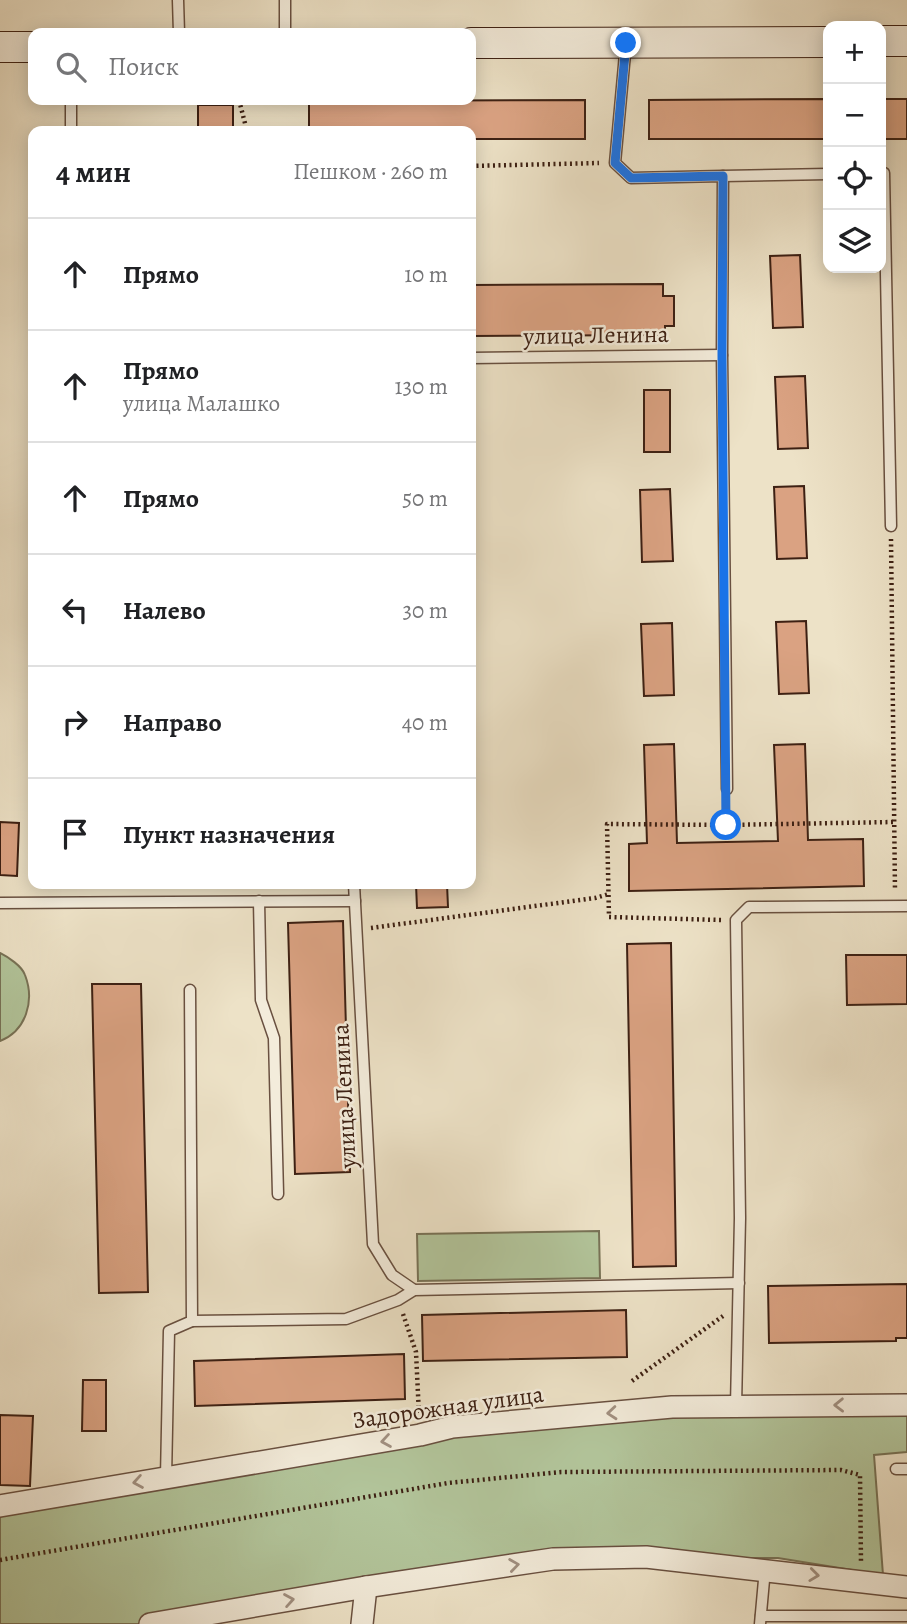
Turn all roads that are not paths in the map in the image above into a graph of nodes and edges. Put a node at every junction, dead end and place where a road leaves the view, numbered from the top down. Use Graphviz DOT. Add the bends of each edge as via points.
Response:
graph roads {
  1 [pos="178,0"];
  2 [pos="285,0"];
  3 [pos="179,28"];
  4 [pos="285,28"];
  5 [pos="823,41"];
  6 [pos="886,41"];
  7 [pos="907,41"];
  8 [pos="476,43"];
  9 [pos="626,43"];
  10 [pos="0,47"];
  11 [pos="28,47"];
  12 [pos="71,105"];
  13 [pos="71,126"];
  14 [pos="823,174"];
  15 [pos="723,176"];
  16 [pos="885,210"];
  17 [pos="722,355"];
  18 [pos="476,358"];
  19 [pos="891,526"];
  20 [pos="727,789"];
  21 [pos="354,889"];
  22 [pos="259,901"];
  23 [pos="355,901"];
  24 [pos="0,903"];
  25 [pos="901,906"];
  26 [pos="190,990"];
  27 [pos="278,1194"];
  28 [pos="739,1283"];
  29 [pos="414,1290"];
  30 [pos="192,1321"];
  31 [pos="907,1405"];
  32 [pos="736,1406"];
  33 [pos="166,1477"];
  34 [pos="0,1506"];
  35 [pos="765,1569"];
  36 [pos="366,1587"];
  37 [pos="907,1587"];
  38 [pos="907,1616"];
  39 [pos="761,1620"];
  40 [pos="150,1624"];
  41 [pos="362,1624"];
  1 -- 3 [label="lane"];
  2 -- 4 [label="lane"];
  5 -- 9 [label="main road"];
  6 -- 7 [label="main road"];
  8 -- 9 [label="main road"];
  9 -- 15 [label="lane" via="615,163 631,178"];
  10 -- 11 [label="main road"];
  12 -- 13 [label="lane"];
  14 -- 15 [label="lane"];
  15 -- 17 [label="lane"];
  16 -- 19 [label="lane"];
  17 -- 18 [label="lane, улица Ленина"];
  17 -- 20 [label="lane"];
  21 -- 23 [label="lane, улица Ленина"];
  22 -- 23 [label="lane"];
  22 -- 24 [label="lane"];
  22 -- 27 [label="lane" via="261,1000 274,1038"];
  23 -- 29 [label="lane, улица Ленина" via="373,1244 392,1275"];
  25 -- 28 [label="lane" via="749,907 736,920"];
  26 -- 30 [label="lane"];
  28 -- 29 [label="lane"];
  28 -- 32 [label="lane"];
  29 -- 30 [label="lane" via="346,1319"];
  30 -- 33 [label="lane" via="169,1331"];
  31 -- 32 [label="street, Задорожная улица, one-way"];
  32 -- 33 [label="street, Задорожная улица, one-way" via="672,1407 452,1427 421,1436"];
  33 -- 34 [label="street, Задорожная улица, one-way"];
  36 -- 35 [label="street, one-way" via="553,1559 646,1558"];
  35 -- 37 [label="street, one-way"];
  35 -- 39 [label="lane"];
  40 -- 36 [label="street, one-way"];
  36 -- 41 [label="street"];
  38 -- 39 [label="lane"];
}
